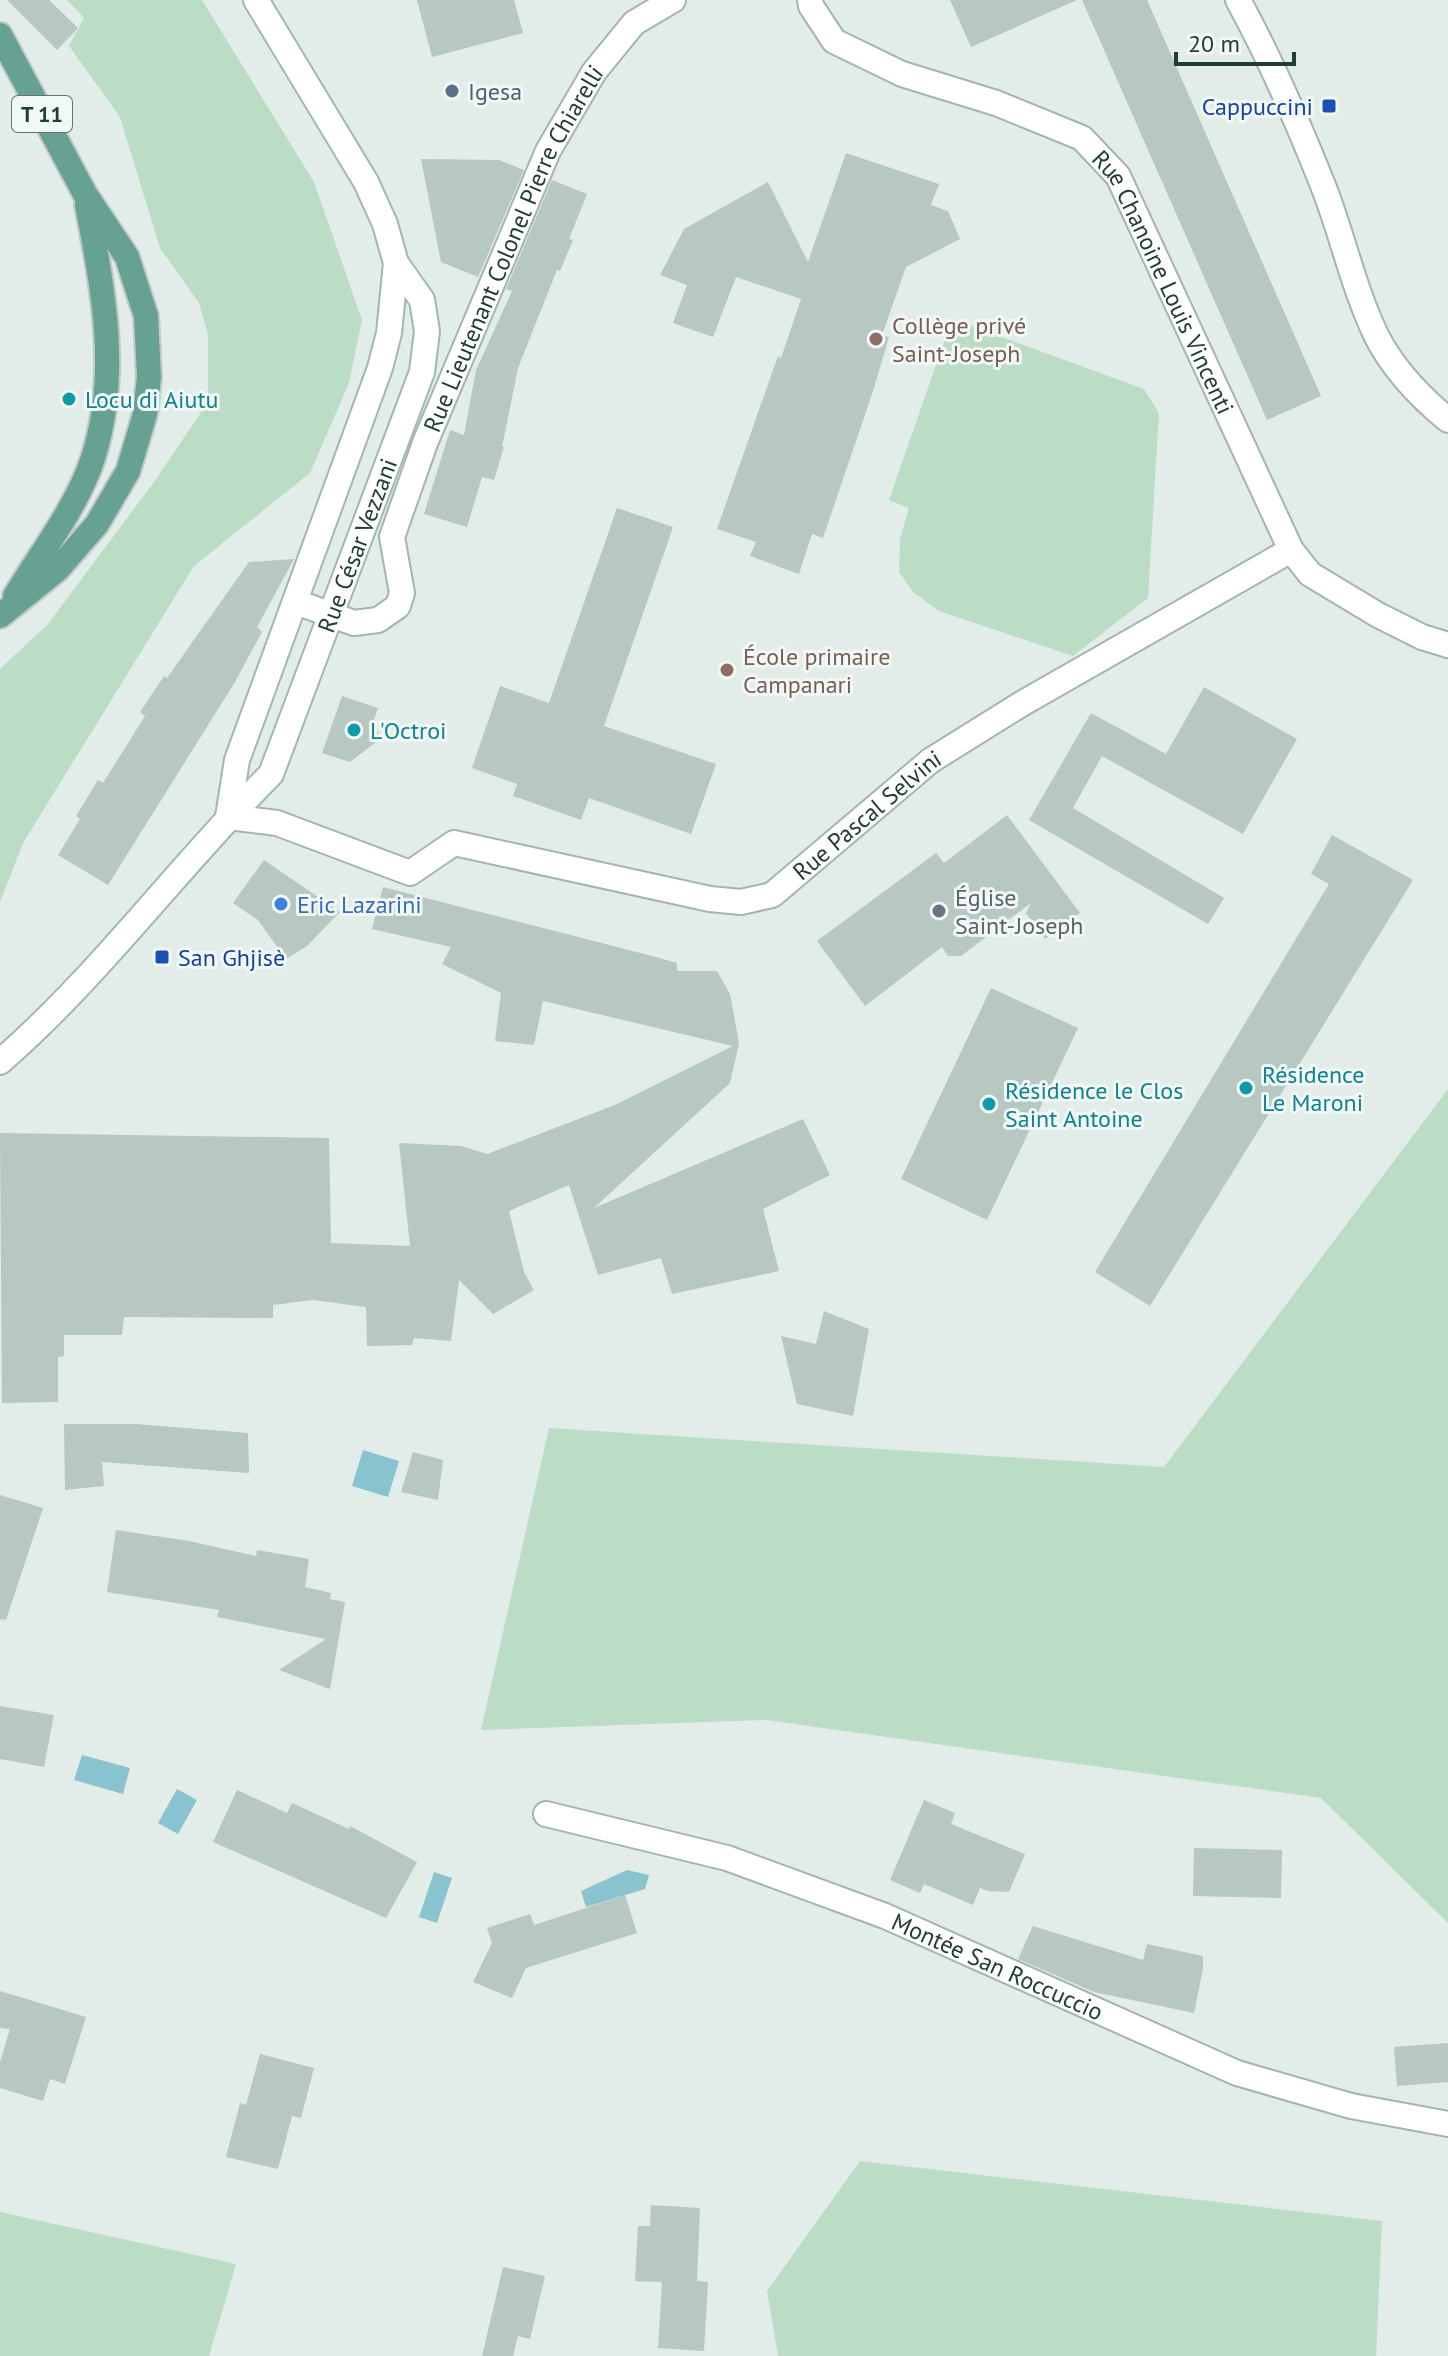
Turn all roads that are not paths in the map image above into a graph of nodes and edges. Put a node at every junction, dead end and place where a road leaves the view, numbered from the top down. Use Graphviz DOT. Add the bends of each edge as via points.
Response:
graph roads {
  1 [pos="256,0"];
  2 [pos="673,0"];
  3 [pos="810,0"];
  4 [pos="1238,0"];
  5 [pos="0,35"];
  6 [pos="85,194"];
  7 [pos="396,263"];
  8 [pos="1448,420"];
  9 [pos="1291,550"];
  10 [pos="296,602"];
  11 [pos="3,613"];
  12 [pos="332,616"];
  13 [pos="1448,645"];
  14 [pos="228,817"];
  15 [pos="0,1062"];
  16 [pos="546,1814"];
  17 [pos="1448,2124"];
  1 -- 7 [label="street, Rue César Vezzani" via="366,182"];
  2 -- 12 [label="street, Rue Lieutenant Colonel Pierre Chiarelli" via="634,23 594,72 548,151 425,443 392,537 402,593 398,606 378,620 354,623"];
  3 -- 9 [label="street, Rue Chanoine Louis Vincenti" via="834,41 902,74 996,103 1082,138 1118,176"];
  4 -- 8 [label="street" via="1325,190 1378,340 1415,391"];
  5 -- 6 [label="main road, T 11"];
  6 -- 11 [label="main road, T 11" via="105,311 105,410 92,460 66,514"];
  6 -- 11 [label="main road, T 11" via="127,257 146,316 145,414 128,471 97,524 58,569"];
  7 -- 10 [label="street, Rue César Vezzani" via="380,368"];
  7 -- 12 [label="street, Rue César Vezzani" via="422,300 427,331 422,372"];
  9 -- 13 [label="street, Rue Chanoine Louis Vincenti" via="1310,574 1422,637"];
  9 -- 14 [label="street, Rue Pascal Selvini" via="930,761 772,895 741,902 710,899 454,843 410,873 277,823"];
  10 -- 12 [label="street, Rue Lieutenant Colonel Pierre Chiarelli"];
  10 -- 14 [label="street, Rue César Vezzani" via="237,760"];
  12 -- 14 [label="street, Rue César Vezzani" via="271,774"];
  14 -- 15 [label="street, Rue César Vezzani" via="45,1022"];
  16 -- 17 [label="street, Montée San Roccuccio" via="727,1858 885,1916 1237,2073 1351,2106"];
}
